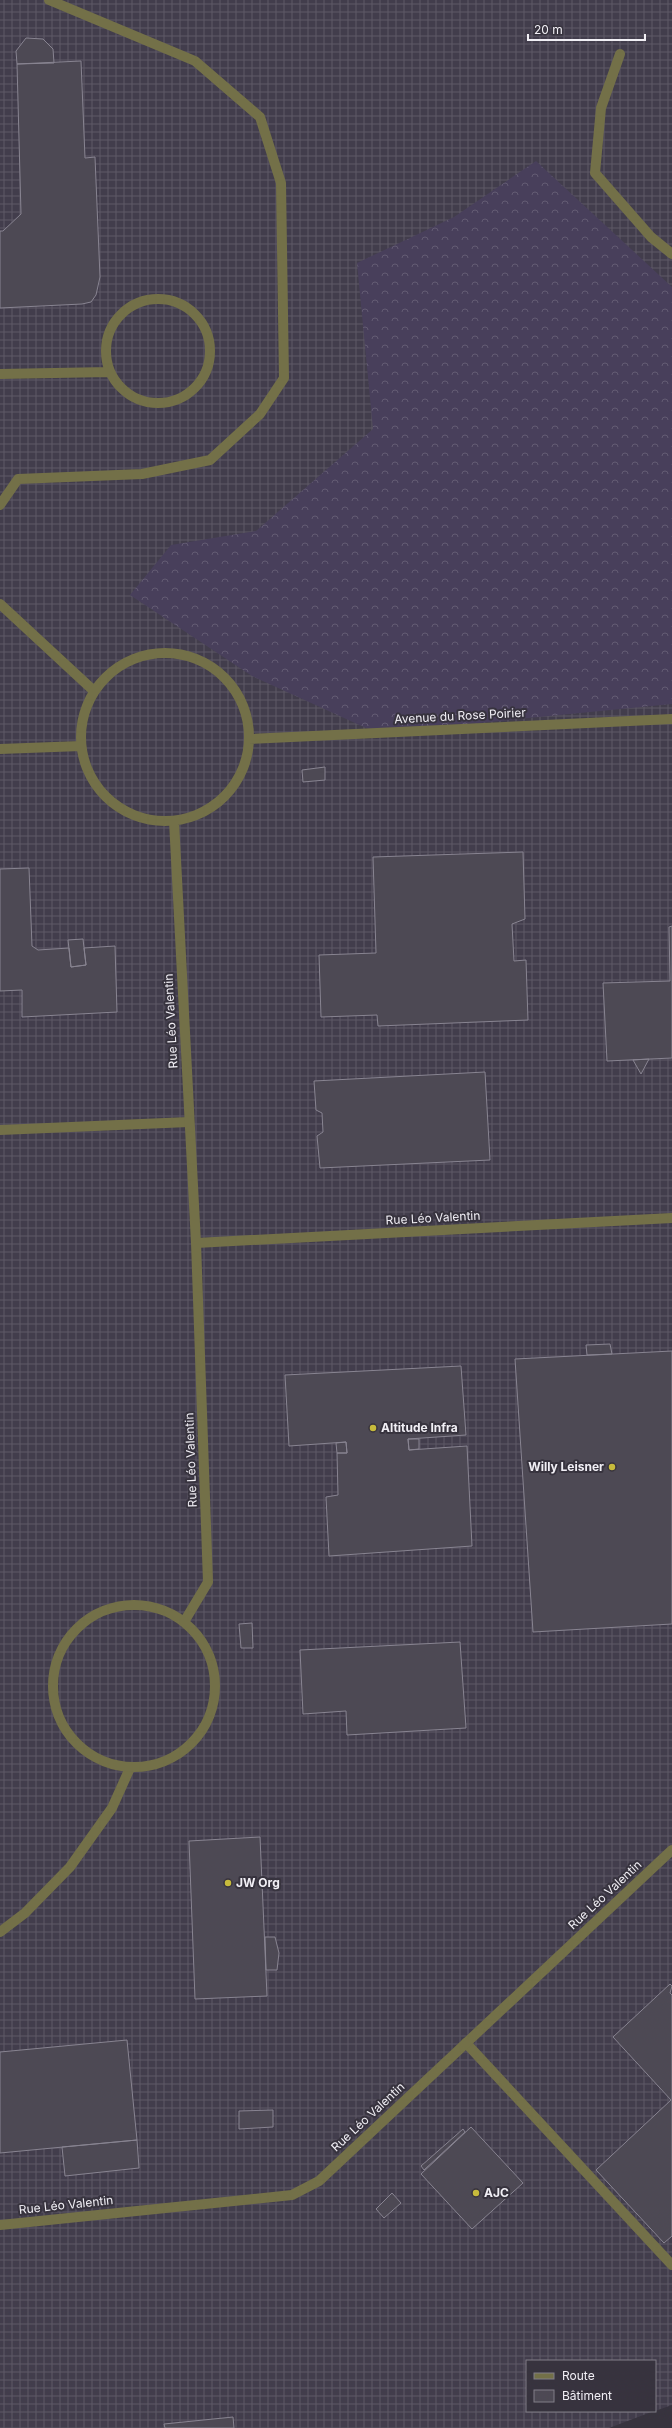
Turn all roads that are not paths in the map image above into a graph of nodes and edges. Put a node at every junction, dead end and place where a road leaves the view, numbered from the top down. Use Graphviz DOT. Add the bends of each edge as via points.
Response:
graph roads {
  1 [pos="49,0"];
  2 [pos="620,54"];
  3 [pos="672,254"];
  4 [pos="109,372"];
  5 [pos="0,374"];
  6 [pos="0,506"];
  7 [pos="0,604"];
  8 [pos="94,691"];
  9 [pos="672,719"];
  10 [pos="249,740"];
  11 [pos="81,746"];
  12 [pos="0,749"];
  13 [pos="174,821"];
  14 [pos="189,1122"];
  15 [pos="0,1130"];
  16 [pos="672,1218"];
  17 [pos="196,1243"];
  18 [pos="184,1622"];
  19 [pos="130,1768"];
  20 [pos="672,1850"];
  21 [pos="0,1932"];
  22 [pos="466,2042"];
  23 [pos="0,2225"];
  24 [pos="672,2265"];
  1 -- 6 [label="street" via="194,61 260,117 281,183 284,378 260,414 210,460 142,474 18,479"];
  2 -- 3 [label="street" via="601,108 595,173 651,237"];
  4 -- 4 [label="street" via="133,398 150,404 168,403 185,396 199,385 207,371 211,355 210,338 203,323 192,310 178,302 160,298 143,301 127,308 114,321 107,338 105,355"];
  4 -- 5 [label="street"];
  7 -- 8 [label="street"];
  8 -- 10 [label="street" via="113,671 136,657 164,652 190,656 215,668 234,688 246,712"];
  8 -- 11 [label="street" via="84,717"];
  9 -- 10 [label="street, Avenue du Rose Poirier"];
  10 -- 13 [label="street" via="245,763 234,785 218,802 197,815"];
  11 -- 12 [label="street"];
  11 -- 13 [label="street" via="88,771 107,797 123,810 148,819"];
  13 -- 14 [label="street, Rue Léo Valentin"];
  14 -- 15 [label="street"];
  14 -- 17 [label="street, Rue Léo Valentin"];
  16 -- 17 [label="street, Rue Léo Valentin"];
  17 -- 18 [label="street, Rue Léo Valentin" via="208,1582"];
  18 -- 19 [label="street" via="202,1641 212,1664 216,1689 210,1714 197,1737 178,1754 155,1765"];
  18 -- 19 [label="street" via="160,1608 131,1604 104,1610 80,1624 62,1647 53,1674 54,1702 64,1728 82,1750 105,1762"];
  19 -- 21 [label="street" via="112,1808 70,1868 25,1913"];
  20 -- 22 [label="street, Rue Léo Valentin"];
  22 -- 23 [label="street, Rue Léo Valentin" via="319,2181 292,2195"];
  22 -- 24 [label="street"];
}
